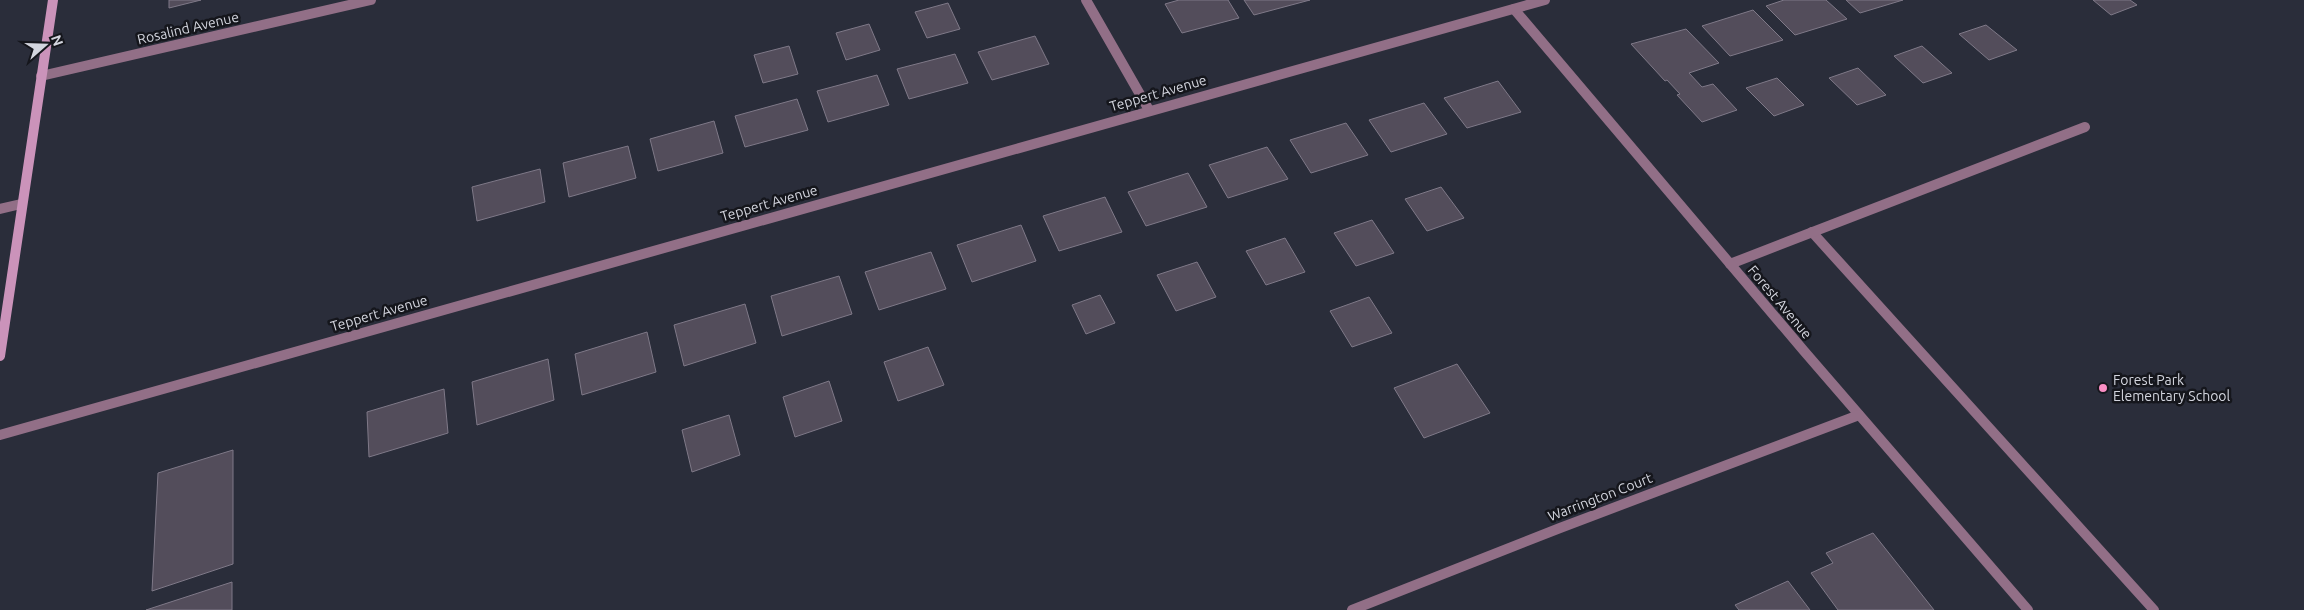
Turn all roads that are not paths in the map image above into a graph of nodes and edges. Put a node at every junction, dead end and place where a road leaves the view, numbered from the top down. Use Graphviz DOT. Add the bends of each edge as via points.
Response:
graph roads {
  1 [pos="53,0"];
  2 [pos="371,0"];
  3 [pos="1086,0"];
  4 [pos="1545,0"];
  5 [pos="1514,9"];
  6 [pos="41,76"];
  7 [pos="1148,110"];
  8 [pos="2084,127"];
  9 [pos="21,204"];
  10 [pos="0,210"];
  11 [pos="1812,232"];
  12 [pos="1730,264"];
  13 [pos="0,356"];
  14 [pos="1859,415"];
  15 [pos="0,434"];
  16 [pos="1352,610"];
  17 [pos="2028,610"];
  18 [pos="2154,610"];
  1 -- 6 [label="street"];
  2 -- 6 [label="street, Rosalind Avenue"];
  3 -- 7 [label="street"];
  4 -- 5 [label="street, Teppert Avenue"];
  5 -- 7 [label="street, Teppert Avenue"];
  5 -- 12 [label="street, Forest Avenue"];
  6 -- 9 [label="street"];
  7 -- 15 [label="street, Teppert Avenue"];
  8 -- 11 [label="street"];
  9 -- 10 [label="street"];
  9 -- 13 [label="street"];
  11 -- 12 [label="street"];
  11 -- 18 [label="street"];
  12 -- 14 [label="street, Forest Avenue"];
  14 -- 16 [label="street, Warrington Court"];
  14 -- 17 [label="street, Forest Avenue"];
}
